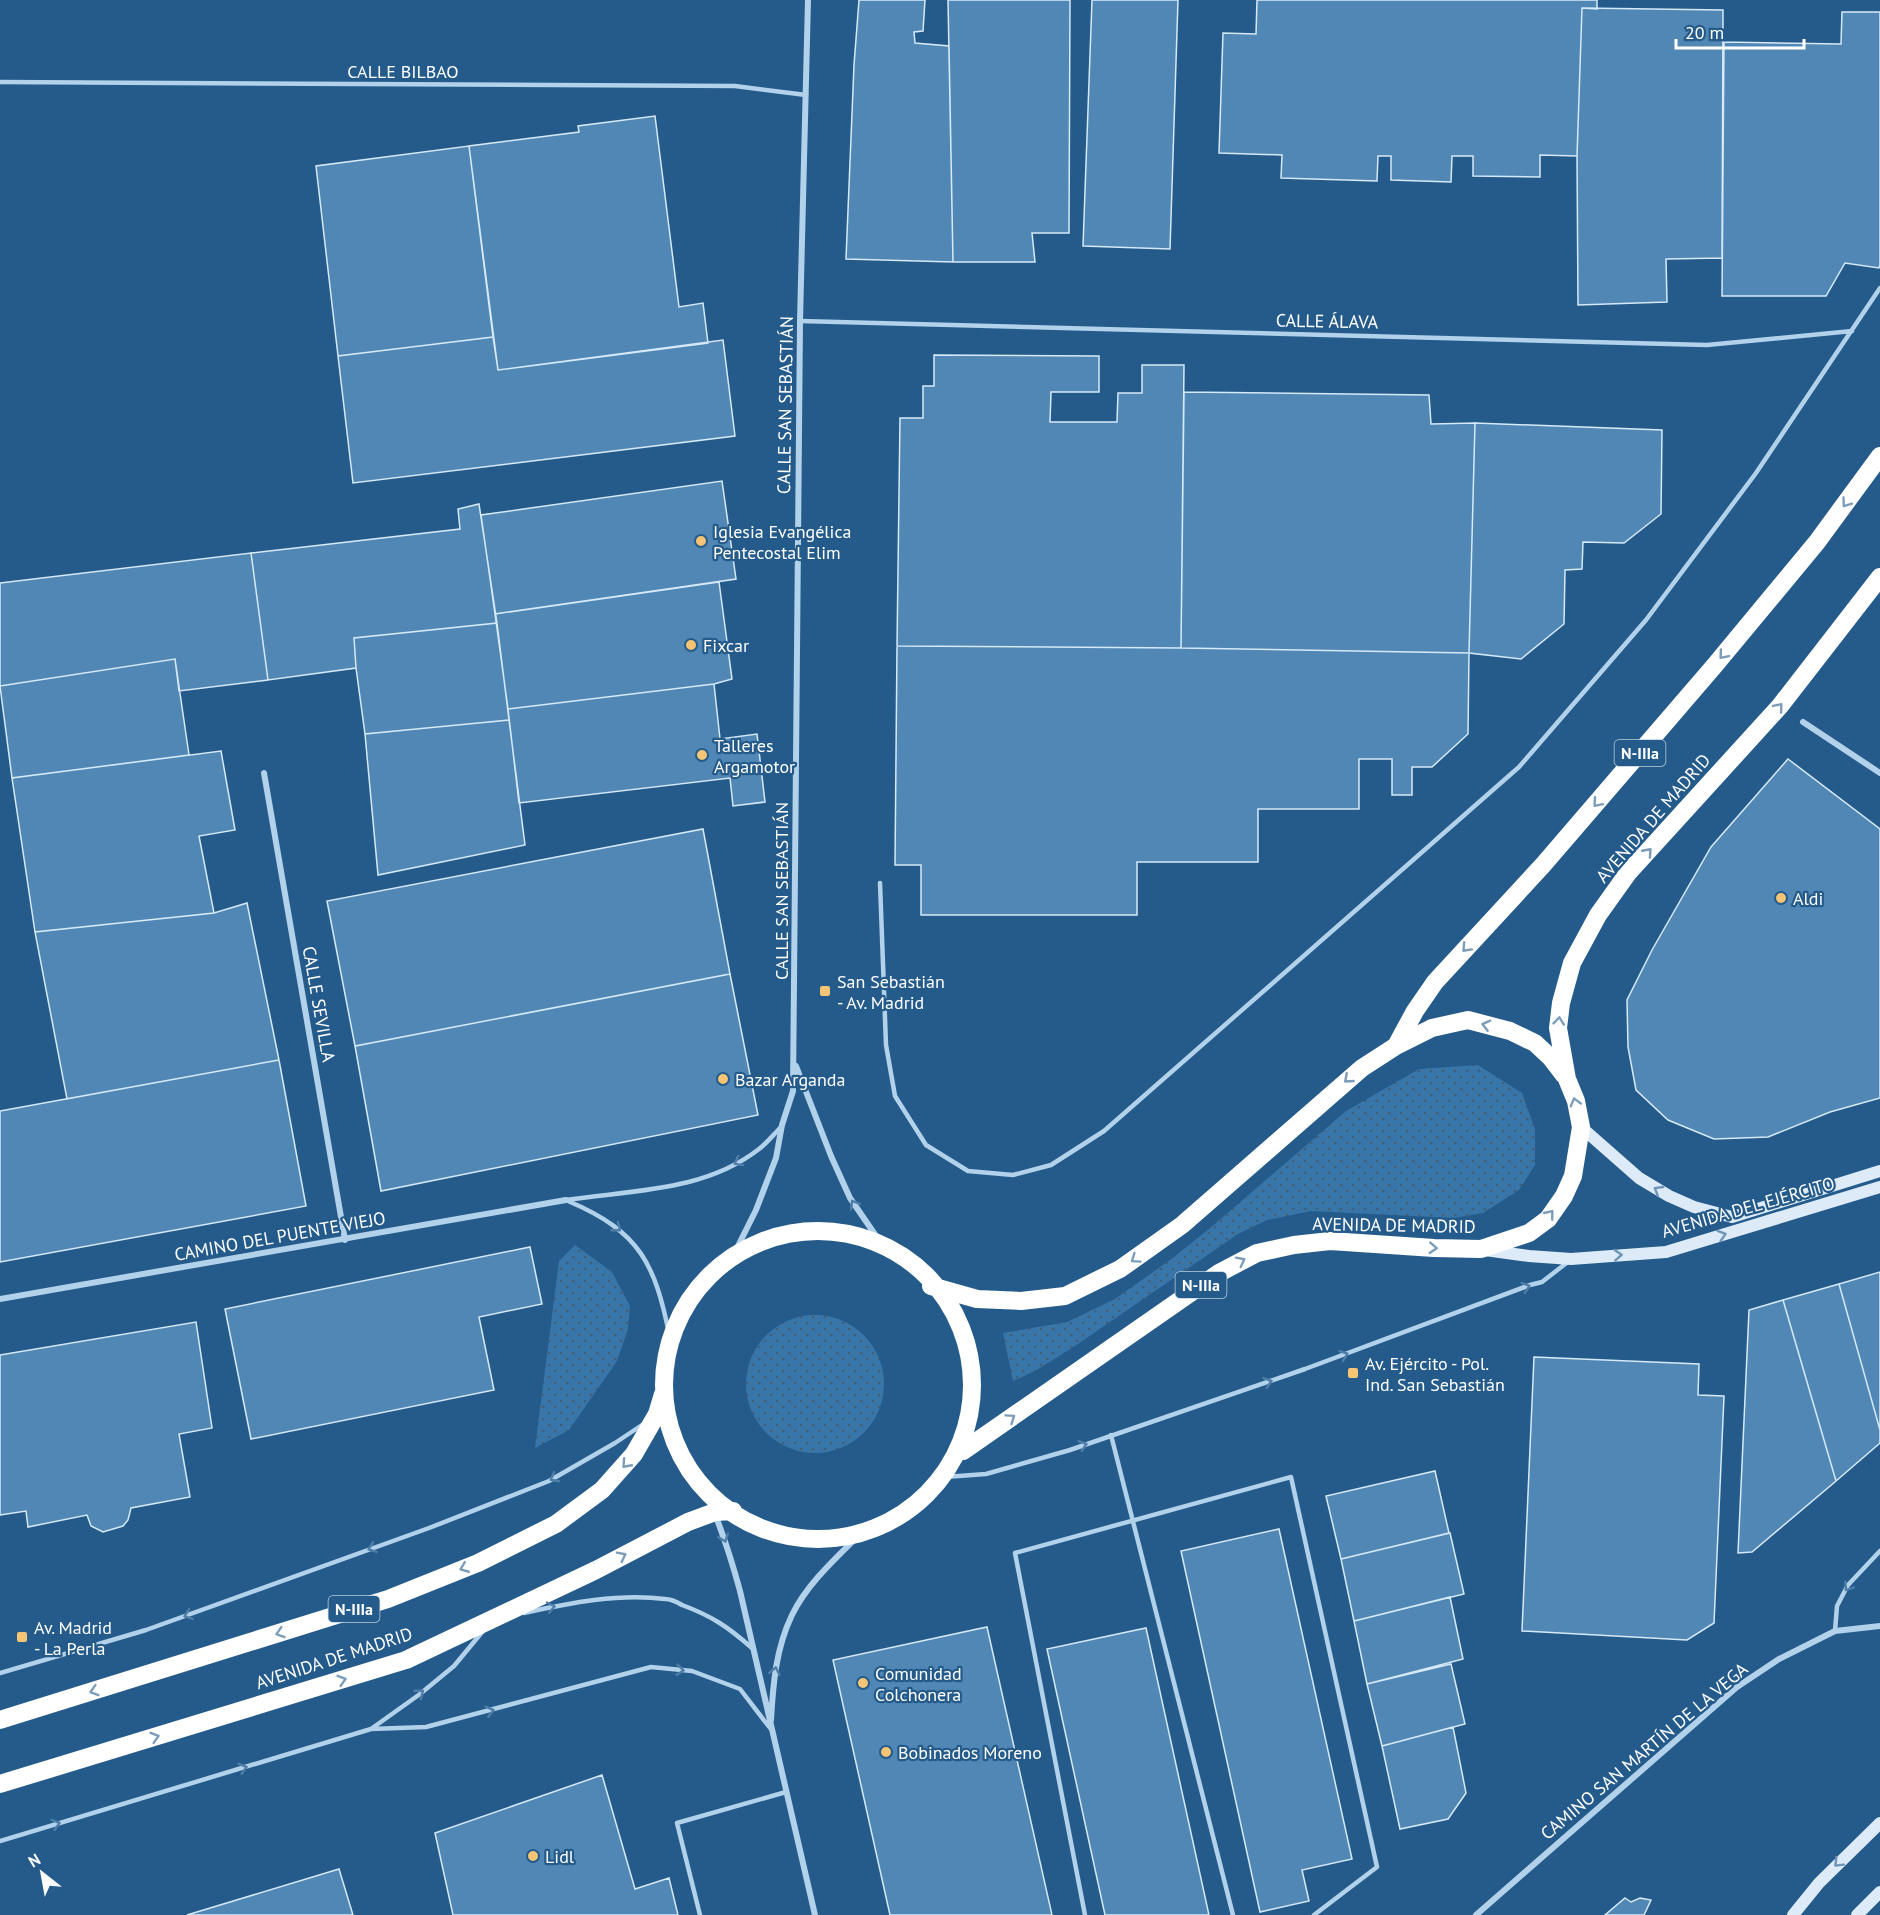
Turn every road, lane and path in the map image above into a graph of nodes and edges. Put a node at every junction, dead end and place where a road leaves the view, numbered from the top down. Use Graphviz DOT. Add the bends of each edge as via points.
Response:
graph roads {
  1 [pos="808,0"];
  2 [pos="0,81"];
  3 [pos="806,94"];
  4 [pos="1880,288"];
  5 [pos="800,321"];
  6 [pos="1852,331"];
  7 [pos="1880,456"];
  8 [pos="1880,577"];
  9 [pos="1803,722"];
  10 [pos="264,772"];
  11 [pos="1880,773"];
  12 [pos="880,883"];
  13 [pos="1396,1046"];
  14 [pos="794,1062"];
  15 [pos="1567,1079"];
  16 [pos="782,1125"];
  17 [pos="1581,1127"];
  18 [pos="1880,1171"];
  19 [pos="1880,1187"];
  20 [pos="566,1200"];
  21 [pos="345,1240"];
  22 [pos="1481,1249"];
  23 [pos="736,1250"];
  24 [pos="887,1252"];
  25 [pos="1571,1259"];
  26 [pos="931,1286"];
  27 [pos="0,1299"];
  28 [pos="670,1338"];
  29 [pos="663,1394"];
  30 [pos="657,1414"];
  31 [pos="1111,1436"];
  32 [pos="963,1451"];
  33 [pos="945,1477"];
  34 [pos="724,1511"];
  35 [pos="1133,1521"];
  36 [pos="860,1534"];
  37 [pos="1880,1551"];
  38 [pos="494,1619"];
  39 [pos="1880,1626"];
  40 [pos="1835,1631"];
  41 [pos="752,1648"];
  42 [pos="0,1673"];
  43 [pos="0,1720"];
  44 [pos="371,1729"];
  45 [pos="771,1729"];
  46 [pos="0,1784"];
  47 [pos="786,1792"];
  48 [pos="1880,1822"];
  49 [pos="0,1841"];
  50 [pos="1880,1893"];
  51 [pos="700,1915"];
  52 [pos="815,1915"];
  53 [pos="1085,1915"];
  54 [pos="1233,1915"];
  55 [pos="1314,1915"];
  56 [pos="1476,1915"];
  57 [pos="1793,1915"];
  58 [pos="1857,1915"];
  1 -- 3 [label="street, CALLE SAN SEBASTIÁN"];
  2 -- 3 [label="lane, CALLE BILBAO" via="735,86"];
  3 -- 5 [label="street, CALLE SAN SEBASTIÁN"];
  4 -- 6 [label="lane"];
  5 -- 6 [label="lane, CALLE ÁLAVA" via="1707,345"];
  5 -- 14 [label="street, CALLE SAN SEBASTIÁN"];
  6 -- 12 [label="lane" via="1756,473 1646,620 1519,767 1104,1131 1050,1164 1013,1175 968,1171 926,1145 895,1096 886,1045"];
  7 -- 13 [label="highway, N-IIIa, one-way" via="1817,542 1715,665 1543,865 1435,982"];
  15 -- 8 [label="highway, AVENIDA DE MADRID / N-IIIa, one-way" via="1558,1028 1561,1003 1572,963 1598,915 1628,873 1780,706"];
  9 -- 11 [label="street"];
  10 -- 21 [label="street, CALLE SEVILLA"];
  15 -- 13 [label="highway, N-IIIa, one-way" via="1534,1043 1510,1031 1468,1020 1432,1028"];
  13 -- 26 [label="highway, N-IIIa, one-way" via="1362,1068 1182,1225 1120,1269 1065,1296 1021,1301 977,1299"];
  14 -- 16 [label="street, CALLE SAN SEBASTIÁN" via="793,1091"];
  24 -- 14 [label="street, one-way" via="850,1198"];
  17 -- 15 [label="highway, AVENIDA DE MADRID / N-IIIa, one-way"];
  16 -- 20 [label="lane, one-way" via="760,1149 735,1165 700,1178 668,1188"];
  16 -- 23 [label="street, CALLE SAN SEBASTIÁN" via="768,1182"];
  18 -- 17 [label="main road, AVENIDA DEL EJÉRCITO, one-way" via="1732,1217 1669,1196 1639,1178"];
  22 -- 17 [label="highway, AVENIDA DE MADRID / N-IIIa, one-way" via="1529,1233 1548,1219 1573,1176"];
  25 -- 19 [label="main road, AVENIDA DEL EJÉRCITO, one-way" via="1666,1252"];
  20 -- 21 [label="street, CAMINO DEL PUENTE VIEJO"];
  20 -- 28 [label="lane, one-way" via="608,1220 638,1248 654,1277"];
  21 -- 27 [label="street, CAMINO DEL PUENTE VIEJO"];
  22 -- 25 [label="main road, AVENIDA DEL EJÉRCITO"];
  32 -- 22 [label="highway, AVENIDA DE MADRID / N-IIIa, one-way" via="1219,1273 1257,1253 1330,1241"];
  23 -- 24 [label="highway, N-IIIa" via="776,1234 814,1229 844,1233"];
  23 -- 28 [label="highway, N-IIIa" via="684,1299"];
  24 -- 26 [label="highway, N-IIIa"];
  31 -- 25 [label="lane, one-way" via="1542,1282"];
  26 -- 32 [label="highway, N-IIIa" via="952,1313 969,1361 972,1416"];
  28 -- 29 [label="highway, N-IIIa"];
  29 -- 30 [label="highway, N-IIIa"];
  29 -- 34 [label="highway, N-IIIa" via="685,1460"];
  30 -- 42 [label="lane, one-way" via="549,1481 146,1630"];
  30 -- 43 [label="highway, N-IIIa, one-way" via="634,1454 602,1490 556,1524 478,1563 388,1599"];
  33 -- 31 [label="lane, one-way" via="986,1474"];
  31 -- 35 [label="lane"];
  32 -- 33 [label="highway, N-IIIa"];
  33 -- 36 [label="highway, N-IIIa" via="922,1501 894,1520"];
  34 -- 36 [label="highway, N-IIIa" via="782,1535 818,1539"];
  38 -- 34 [label="highway, AVENIDA DE MADRID, one-way" via="688,1522"];
  34 -- 41 [label="street, one-way"];
  35 -- 53 [label="lane" via="1015,1553"];
  35 -- 54 [label="lane"];
  35 -- 55 [label="lane" via="1291,1477 1377,1867"];
  45 -- 36 [label="street, one-way" via="775,1667 791,1616 804,1594"];
  37 -- 40 [label="lane, one-way" via="1848,1586 1837,1606"];
  38 -- 41 [label="lane, one-way" via="572,1602 667,1599 726,1625"];
  44 -- 38 [label="lane, one-way" via="454,1666"];
  46 -- 38 [label="highway, AVENIDA DE MADRID, one-way" via="406,1660"];
  39 -- 40 [label="street, CAMINO SAN MARTÍN DE LA VEGA"];
  40 -- 56 [label="street, CAMINO SAN MARTÍN DE LA VEGA" via="1779,1659 1737,1688"];
  41 -- 45 [label="street"];
  44 -- 45 [label="lane, one-way" via="426,1727 651,1667 692,1671 740,1689"];
  49 -- 44 [label="lane, one-way"];
  45 -- 47 [label="street"];
  47 -- 51 [label="lane" via="677,1823"];
  47 -- 52 [label="street"];
  48 -- 57 [label="main road, one-way"];
  50 -- 58 [label="main road"];
}
